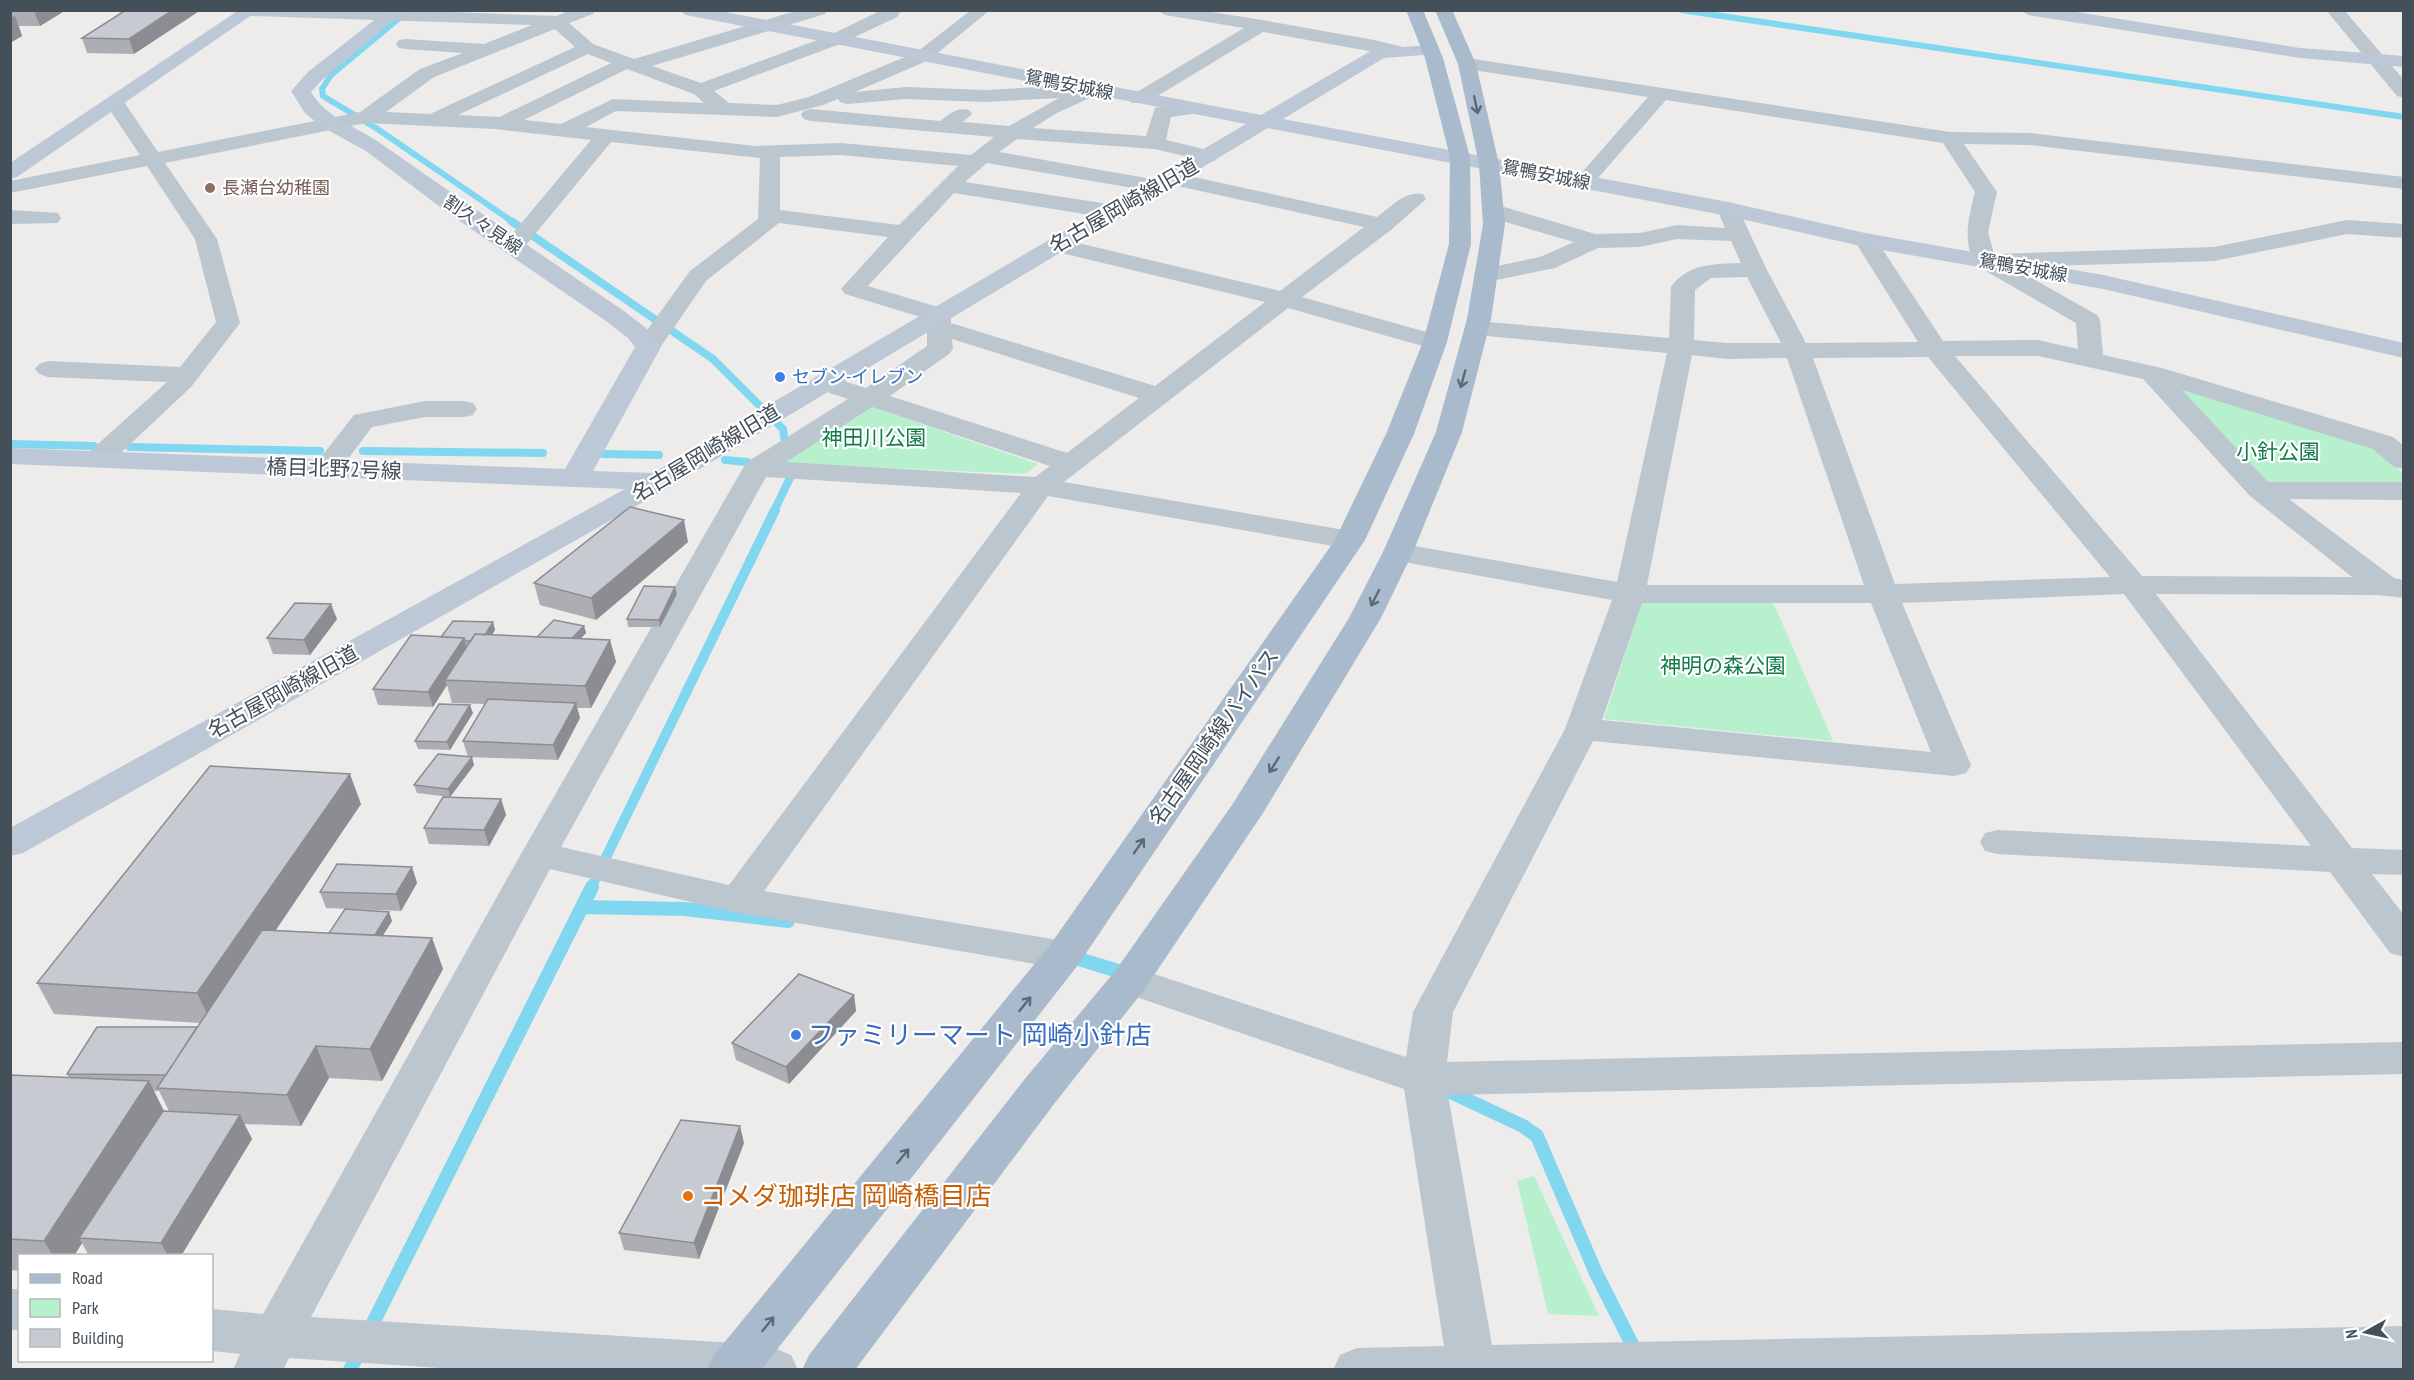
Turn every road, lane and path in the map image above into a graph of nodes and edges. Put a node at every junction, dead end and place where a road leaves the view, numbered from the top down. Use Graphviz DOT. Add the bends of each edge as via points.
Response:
graph roads {
  1 [pos="251,10"];
  2 [pos="587,10"];
  3 [pos="686,10"];
  4 [pos="819,10"];
  5 [pos="982,10"];
  6 [pos="1165,10"];
  7 [pos="1414,10"];
  8 [pos="1443,10"];
  9 [pos="2028,10"];
  10 [pos="2334,10"];
  11 [pos="396,12"];
  12 [pos="891,13"];
  13 [pos="556,21"];
  14 [pos="1263,25"];
  15 [pos="764,27"];
  16 [pos="834,40"];
  17 [pos="405,44"];
  18 [pos="586,48"];
  19 [pos="490,49"];
  20 [pos="1431,50"];
  21 [pos="1397,51"];
  22 [pos="923,56"];
  23 [pos="2377,60"];
  24 [pos="2403,62"];
  25 [pos="630,64"];
  26 [pos="1467,64"];
  27 [pos="701,90"];
  28 [pos="1091,90"];
  29 [pos="2403,92"];
  30 [pos="1662,93"];
  31 [pos="986,96"];
  32 [pos="1139,99"];
  33 [pos="816,101"];
  34 [pos="115,103"];
  35 [pos="724,109"];
  36 [pos="1191,109"];
  37 [pos="777,111"];
  38 [pos="366,117"];
  39 [pos="433,120"];
  40 [pos="1265,122"];
  41 [pos="329,123"];
  42 [pos="503,123"];
  43 [pos="944,127"];
  44 [pos="564,131"];
  45 [pos="1014,132"];
  46 [pos="606,135"];
  47 [pos="1950,138"];
  48 [pos="1155,143"];
  49 [pos="770,151"];
  50 [pos="1209,156"];
  51 [pos="152,159"];
  52 [pos="980,159"];
  53 [pos="1474,160"];
  54 [pos="10,173"];
  55 [pos="1164,182"];
  56 [pos="1584,182"];
  57 [pos="2403,183"];
  58 [pos="949,186"];
  59 [pos="10,187"];
  60 [pos="1415,199"];
  61 [pos="1728,209"];
  62 [pos="1493,211"];
  63 [pos="1115,212"];
  64 [pos="769,215"];
  65 [pos="10,217"];
  66 [pos="50,218"];
  67 [pos="1383,225"];
  68 [pos="2403,231"];
  69 [pos="905,232"];
  70 [pos="1739,235"];
  71 [pos="1865,240"];
  72 [pos="1594,241"];
  73 [pos="514,245"];
  74 [pos="1057,245"];
  75 [pos="1985,261"];
  76 [pos="1755,270"];
  77 [pos="1486,275"];
  78 [pos="1286,300"];
  79 [pos="940,321"];
  80 [pos="1477,328"];
  81 [pos="1434,342"];
  82 [pos="648,347"];
  83 [pos="1681,348"];
  84 [pos="1936,350"];
  85 [pos="2403,351"];
  86 [pos="1798,352"];
  87 [pos="2091,362"];
  88 [pos="48,369"];
  89 [pos="2152,373"];
  90 [pos="188,375"];
  91 [pos="824,383"];
  92 [pos="1159,396"];
  93 [pos="869,398"];
  94 [pos="453,405"];
  95 [pos="10,456"];
  96 [pos="99,458"];
  97 [pos="2403,461"];
  98 [pos="1070,463"];
  99 [pos="757,468"];
  100 [pos="325,470"];
  101 [pos="575,477"];
  102 [pos="658,482"];
  103 [pos="1041,486"];
  104 [pos="2260,490"];
  105 [pos="2403,491"];
  106 [pos="1350,540"];
  107 [pos="1398,552"];
  108 [pos="2133,585"];
  109 [pos="1630,594"];
  110 [pos="1883,594"];
  111 [pos="2398,594"];
  112 [pos="1582,729"];
  113 [pos="1998,842"];
  114 [pos="10,844"];
  115 [pos="539,854"];
  116 [pos="2342,861"];
  117 [pos="2403,863"];
  118 [pos="738,900"];
  119 [pos="2403,943"];
  120 [pos="1064,955"];
  121 [pos="1130,980"];
  122 [pos="2403,1058"];
  123 [pos="1424,1079"];
  124 [pos="213,1330"];
  125 [pos="2403,1347"];
  126 [pos="268,1353"];
  127 [pos="1701,1365"];
  128 [pos="1471,1366"];
  129 [pos="747,1368"];
  130 [pos="826,1370"];
  131 [pos="1357,1370"];
  1 -- 11 [label="street"];
  1 -- 34 [label="street"];
  2 -- 13 [label="street"];
  3 -- 15 [label="street, 鴛鴨安城線"];
  4 -- 15 [label="street"];
  5 -- 22 [label="street"];
  6 -- 14 [label="street"];
  7 -- 20 [label="main road, 名古屋岡崎線バイパス"];
  8 -- 26 [label="main road, 名古屋岡崎線バイパス"];
  9 -- 23 [label="street" via="2300,53"];
  10 -- 23 [label="street"];
  11 -- 13 [label="street"];
  11 -- 41 [label="street, 割久々見線" via="301,91 312,110"];
  12 -- 16 [label="street"];
  13 -- 18 [label="street"];
  13 -- 19 [label="street"];
  14 -- 21 [label="street"];
  14 -- 32 [label="street"];
  15 -- 16 [label="street, 鴛鴨安城線"];
  15 -- 25 [label="street"];
  16 -- 22 [label="street, 鴛鴨安城線"];
  16 -- 27 [label="street"];
  17 -- 19 [label="street"];
  18 -- 25 [label="street"];
  18 -- 39 [label="street"];
  19 -- 38 [label="street" via="427,73"];
  20 -- 21 [label="street, 名古屋岡崎線旧道"];
  20 -- 53 [label="main road, 名古屋岡崎線バイパス"];
  21 -- 40 [label="street, 名古屋岡崎線旧道" via="1380,53"];
  22 -- 28 [label="street, 鴛鴨安城線"];
  22 -- 33 [label="street"];
  23 -- 24 [label="street"];
  23 -- 29 [label="street"];
  25 -- 27 [label="street"];
  25 -- 42 [label="street"];
  26 -- 30 [label="street"];
  26 -- 53 [label="main road, 名古屋岡崎線バイパス, one-way"];
  27 -- 35 [label="street"];
  28 -- 31 [label="street"];
  28 -- 32 [label="street, 鴛鴨安城線"];
  28 -- 45 [label="street" via="1037,116"];
  30 -- 47 [label="street"];
  30 -- 56 [label="street"];
  31 -- 33 [label="street" via="906,93"];
  31 -- 43 [label="street"];
  32 -- 36 [label="street, 鴛鴨安城線"];
  33 -- 37 [label="street"];
  34 -- 51 [label="street"];
  34 -- 54 [label="street"];
  35 -- 37 [label="street"];
  35 -- 44 [label="street" via="613,105"];
  36 -- 40 [label="street, 鴛鴨安城線"];
  36 -- 48 [label="street" via="1162,112"];
  37 -- 43 [label="street"];
  38 -- 39 [label="street"];
  38 -- 41 [label="street"];
  39 -- 42 [label="street"];
  40 -- 50 [label="street, 名古屋岡崎線旧道"];
  40 -- 53 [label="street, 鴛鴨安城線"];
  41 -- 51 [label="street"];
  41 -- 73 [label="street, 割久々見線" via="373,147"];
  42 -- 44 [label="street"];
  43 -- 45 [label="street"];
  44 -- 46 [label="street"];
  45 -- 48 [label="street"];
  45 -- 52 [label="street"];
  46 -- 49 [label="street"];
  46 -- 73 [label="street"];
  47 -- 57 [label="street" via="2029,139"];
  47 -- 75 [label="street" via="1986,192 1977,232"];
  48 -- 50 [label="street"];
  49 -- 52 [label="street" via="841,149"];
  49 -- 64 [label="street"];
  50 -- 55 [label="street, 名古屋岡崎線旧道"];
  51 -- 59 [label="street"];
  51 -- 90 [label="street" via="206,239 228,323"];
  52 -- 55 [label="street"];
  52 -- 58 [label="street"];
  53 -- 56 [label="street, 鴛鴨安城線"];
  53 -- 62 [label="main road, 名古屋岡崎線バイパス"];
  53 -- 81 [label="main road, 名古屋岡崎線バイパス" via="1460,244"];
  55 -- 63 [label="street, 名古屋岡崎線旧道"];
  55 -- 67 [label="street"];
  56 -- 61 [label="street, 鴛鴨安城線"];
  58 -- 63 [label="street"];
  58 -- 69 [label="street"];
  60 -- 67 [label="street"];
  61 -- 70 [label="street"];
  61 -- 71 [label="street, 鴛鴨安城線"];
  62 -- 72 [label="street"];
  62 -- 77 [label="main road, 名古屋岡崎線バイパス"];
  63 -- 74 [label="street, 名古屋岡崎線旧道"];
  64 -- 69 [label="street"];
  64 -- 82 [label="street" via="769,221 698,276"];
  65 -- 66 [label="street"];
  67 -- 78 [label="street"];
  68 -- 75 [label="street" via="2348,227 2214,254"];
  69 -- 79 [label="street" via="853,289"];
  70 -- 72 [label="street" via="1677,232 1640,240"];
  70 -- 76 [label="street"];
  71 -- 75 [label="street, 鴛鴨安城線"];
  71 -- 84 [label="street"];
  72 -- 77 [label="street" via="1547,263"];
  73 -- 82 [label="street, 割久々見線" via="615,316"];
  74 -- 78 [label="street"];
  74 -- 79 [label="street, 名古屋岡崎線旧道"];
  75 -- 85 [label="street, 鴛鴨安城線" via="2137,289"];
  75 -- 87 [label="street" via="2088,320"];
  76 -- 83 [label="street" via="1706,271 1683,287"];
  76 -- 86 [label="street"];
  77 -- 80 [label="main road, 名古屋岡崎線バイパス"];
  78 -- 81 [label="street"];
  78 -- 92 [label="street"];
  79 -- 91 [label="street, 名古屋岡崎線旧道"];
  79 -- 92 [label="street"];
  79 -- 93 [label="street" via="940,349"];
  80 -- 83 [label="street"];
  80 -- 107 [label="main road, 名古屋岡崎線バイパス, one-way" via="1449,432"];
  81 -- 106 [label="main road, 名古屋岡崎線バイパス" via="1400,434"];
  82 -- 101 [label="street"];
  83 -- 86 [label="street"];
  83 -- 109 [label="street"];
  84 -- 86 [label="street"];
  84 -- 87 [label="street" via="2038,348"];
  84 -- 108 [label="street"];
  86 -- 110 [label="street"];
  87 -- 89 [label="street"];
  88 -- 90 [label="street"];
  89 -- 97 [label="street" via="2383,443"];
  89 -- 104 [label="street"];
  90 -- 96 [label="street"];
  91 -- 93 [label="street"];
  91 -- 102 [label="street, 名古屋岡崎線旧道"];
  92 -- 98 [label="street"];
  93 -- 98 [label="street"];
  93 -- 99 [label="street"];
  94 -- 100 [label="street" via="363,421"];
  95 -- 96 [label="street, 橋目北野2号線"];
  96 -- 100 [label="street, 橋目北野2号線"];
  98 -- 103 [label="street"];
  99 -- 103 [label="street"];
  99 -- 115 [label="street"];
  100 -- 101 [label="street, 橋目北野2号線"];
  101 -- 102 [label="street, 橋目北野2号線"];
  102 -- 114 [label="street, 名古屋岡崎線旧道"];
  103 -- 106 [label="street"];
  103 -- 118 [label="street"];
  104 -- 105 [label="street"];
  104 -- 111 [label="street"];
  120 -- 106 [label="main road, 名古屋岡崎線バイパス, one-way"];
  107 -- 109 [label="street"];
  107 -- 121 [label="main road, 名古屋岡崎線バイパス, one-way" via="1365,618 1245,813"];
  108 -- 110 [label="street"];
  108 -- 111 [label="street"];
  108 -- 116 [label="street"];
  109 -- 110 [label="street"];
  109 -- 112 [label="street"];
  110 -- 112 [label="street" via="1954,765"];
  112 -- 123 [label="street" via="1434,1012"];
  113 -- 116 [label="street"];
  115 -- 118 [label="street"];
  115 -- 126 [label="street"];
  116 -- 117 [label="street"];
  116 -- 119 [label="street"];
  118 -- 120 [label="street"];
  129 -- 120 [label="main road, 名古屋岡崎線バイパス, one-way"];
  121 -- 123 [label="street"];
  121 -- 130 [label="main road, 名古屋岡崎線バイパス"];
  122 -- 123 [label="street"];
  123 -- 128 [label="street"];
  124 -- 126 [label="street"];
  125 -- 127 [label="street"];
  126 -- 129 [label="street"];
  127 -- 128 [label="street"];
  128 -- 131 [label="street"];
}
